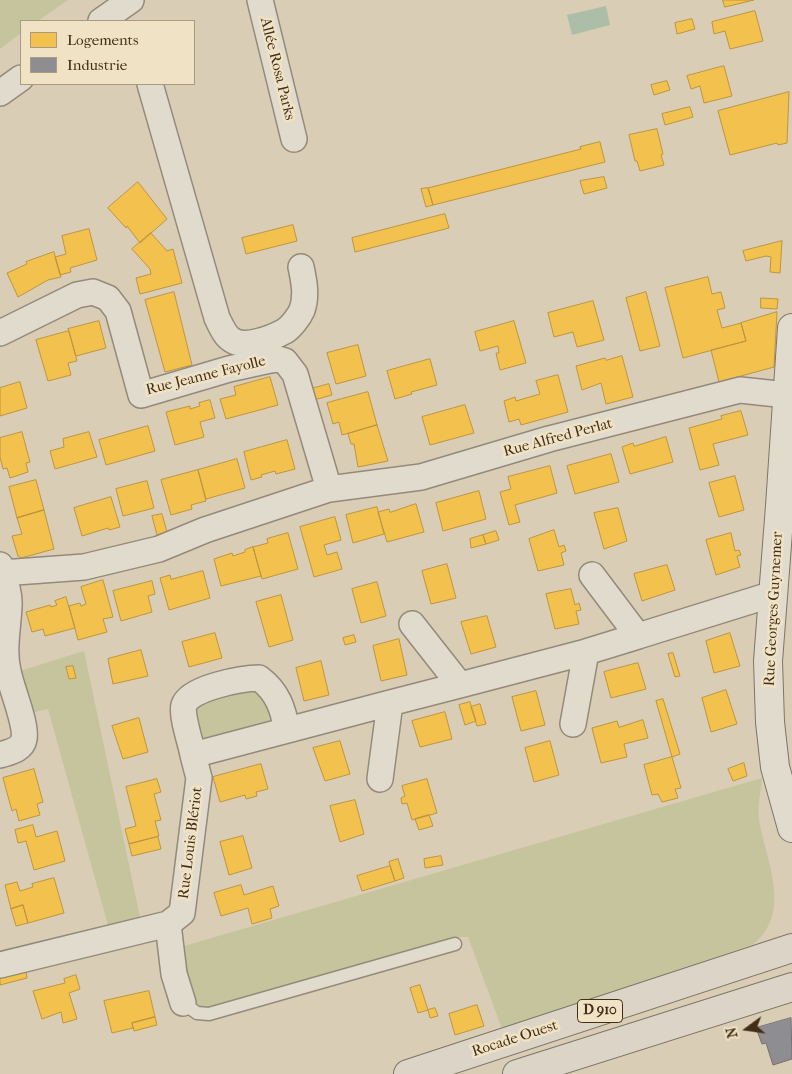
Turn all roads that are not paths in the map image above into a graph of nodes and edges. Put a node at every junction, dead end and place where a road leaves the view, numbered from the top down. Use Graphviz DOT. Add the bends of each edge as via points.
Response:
graph roads {
  1 [pos="260,0"];
  2 [pos="129,6"];
  3 [pos="103,20"];
  4 [pos="20,79"];
  5 [pos="150,85"];
  6 [pos="0,93"];
  7 [pos="294,139"];
  8 [pos="301,267"];
  9 [pos="792,328"];
  10 [pos="0,332"];
  11 [pos="787,395"];
  12 [pos="329,489"];
  13 [pos="1,569"];
  14 [pos="592,575"];
  15 [pos="773,594"];
  16 [pos="5,606"];
  17 [pos="412,624"];
  18 [pos="638,636"];
  19 [pos="586,652"];
  20 [pos="460,685"];
  21 [pos="390,703"];
  22 [pos="573,724"];
  23 [pos="287,730"];
  24 [pos="0,755"];
  25 [pos="194,755"];
  26 [pos="784,765"];
  27 [pos="380,779"];
  28 [pos="792,828"];
  29 [pos="168,924"];
  30 [pos="455,944"];
  31 [pos="792,948"];
  32 [pos="0,965"];
  33 [pos="792,986"];
  34 [pos="183,1002"];
  35 [pos="408,1074"];
  36 [pos="517,1074"];
  1 -- 7 [label="street, Allée Rosa Parks"];
  2 -- 3 [label="street"];
  4 -- 6 [label="street"];
  5 -- 8 [label="street, Rue Jeanne Fayolle" via="217,318 232,340 249,344 290,326 300,313 305,297"];
  9 -- 11 [label="street, Rue Georges Guynemer"];
  10 -- 12 [label="street, Rue Jeanne Fayolle" via="77,295 93,292 108,298 118,311 141,395 262,362 284,361 295,374"];
  11 -- 12 [label="street, Rue Alfred Perlat" via="740,390 549,438 420,477"];
  11 -- 15 [label="street, Rue Georges Guynemer"];
  12 -- 13 [label="street" via="205,530 159,549 84,567"];
  13 -- 16 [label="street"];
  14 -- 18 [label="street"];
  15 -- 18 [label="street"];
  15 -- 26 [label="street, Rue Georges Guynemer" via="768,661 770,722"];
  16 -- 24 [label="street" via="6,657 24,739 21,746"];
  17 -- 20 [label="street"];
  18 -- 19 [label="street"];
  19 -- 20 [label="street"];
  19 -- 22 [label="street"];
  20 -- 21 [label="street"];
  21 -- 23 [label="street"];
  21 -- 27 [label="street"];
  23 -- 25 [label="street"];
  23 -- 25 [label="street, Rue Louis Blériot" via="276,694 259,678 207,688 184,704"];
  25 -- 29 [label="street, Rue Louis Blériot" via="199,778 182,913"];
  26 -- 28 [label="street, Rue Georges Guynemer"];
  29 -- 32 [label="street"];
  29 -- 34 [label="street" via="174,974"];
  30 -- 34 [label="lane" via="209,1014 197,1013"];
  31 -- 35 [label="main road, Rocade Ouest / D 910"];
  33 -- 36 [label="main road, D 910"];
}
